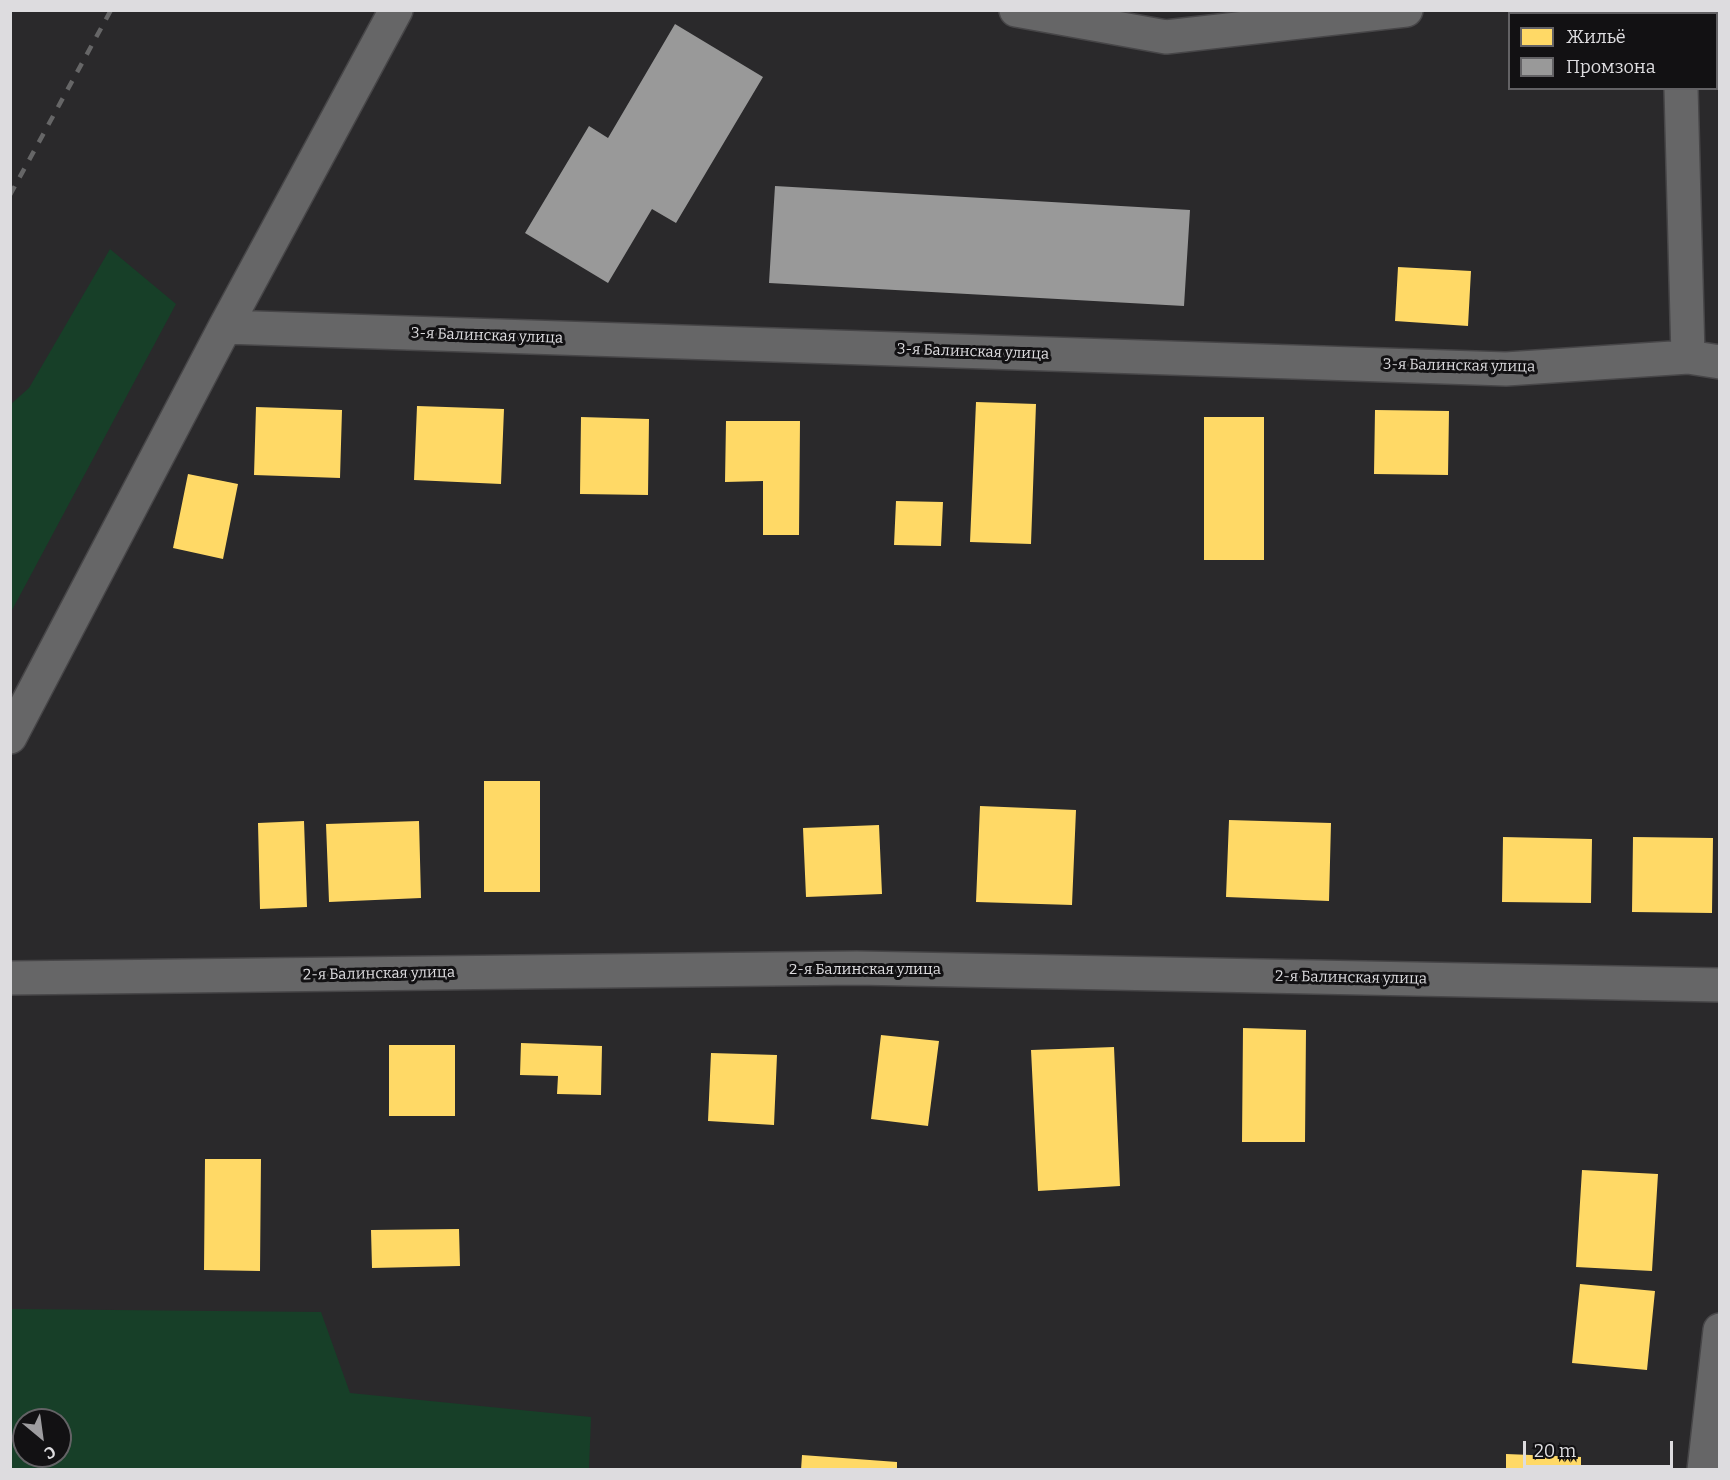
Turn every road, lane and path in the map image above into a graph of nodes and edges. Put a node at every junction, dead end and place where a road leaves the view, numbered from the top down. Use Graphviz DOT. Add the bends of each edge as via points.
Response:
graph roads {
  1 [pos="396,10"];
  2 [pos="1016,10"];
  3 [pos="1406,10"];
  4 [pos="1681,90"];
  5 [pos="225,327"];
  6 [pos="1688,357"];
  7 [pos="1719,362"];
  8 [pos="10,737"];
  9 [pos="10,978"];
  10 [pos="1719,985"];
  11 [pos="1719,1330"];
  12 [pos="1704,1470"];
  1 -- 5 [label="street"];
  2 -- 3 [label="street" via="1166,37"];
  4 -- 6 [label="street"];
  5 -- 6 [label="street, 3-я Балинская улица" via="1506,369"];
  5 -- 8 [label="street"];
  6 -- 7 [label="street, 3-я Балинская улица"];
  9 -- 10 [label="street, 2-я Балинская улица" via="856,968"];
  11 -- 12 [label="street"];
}
